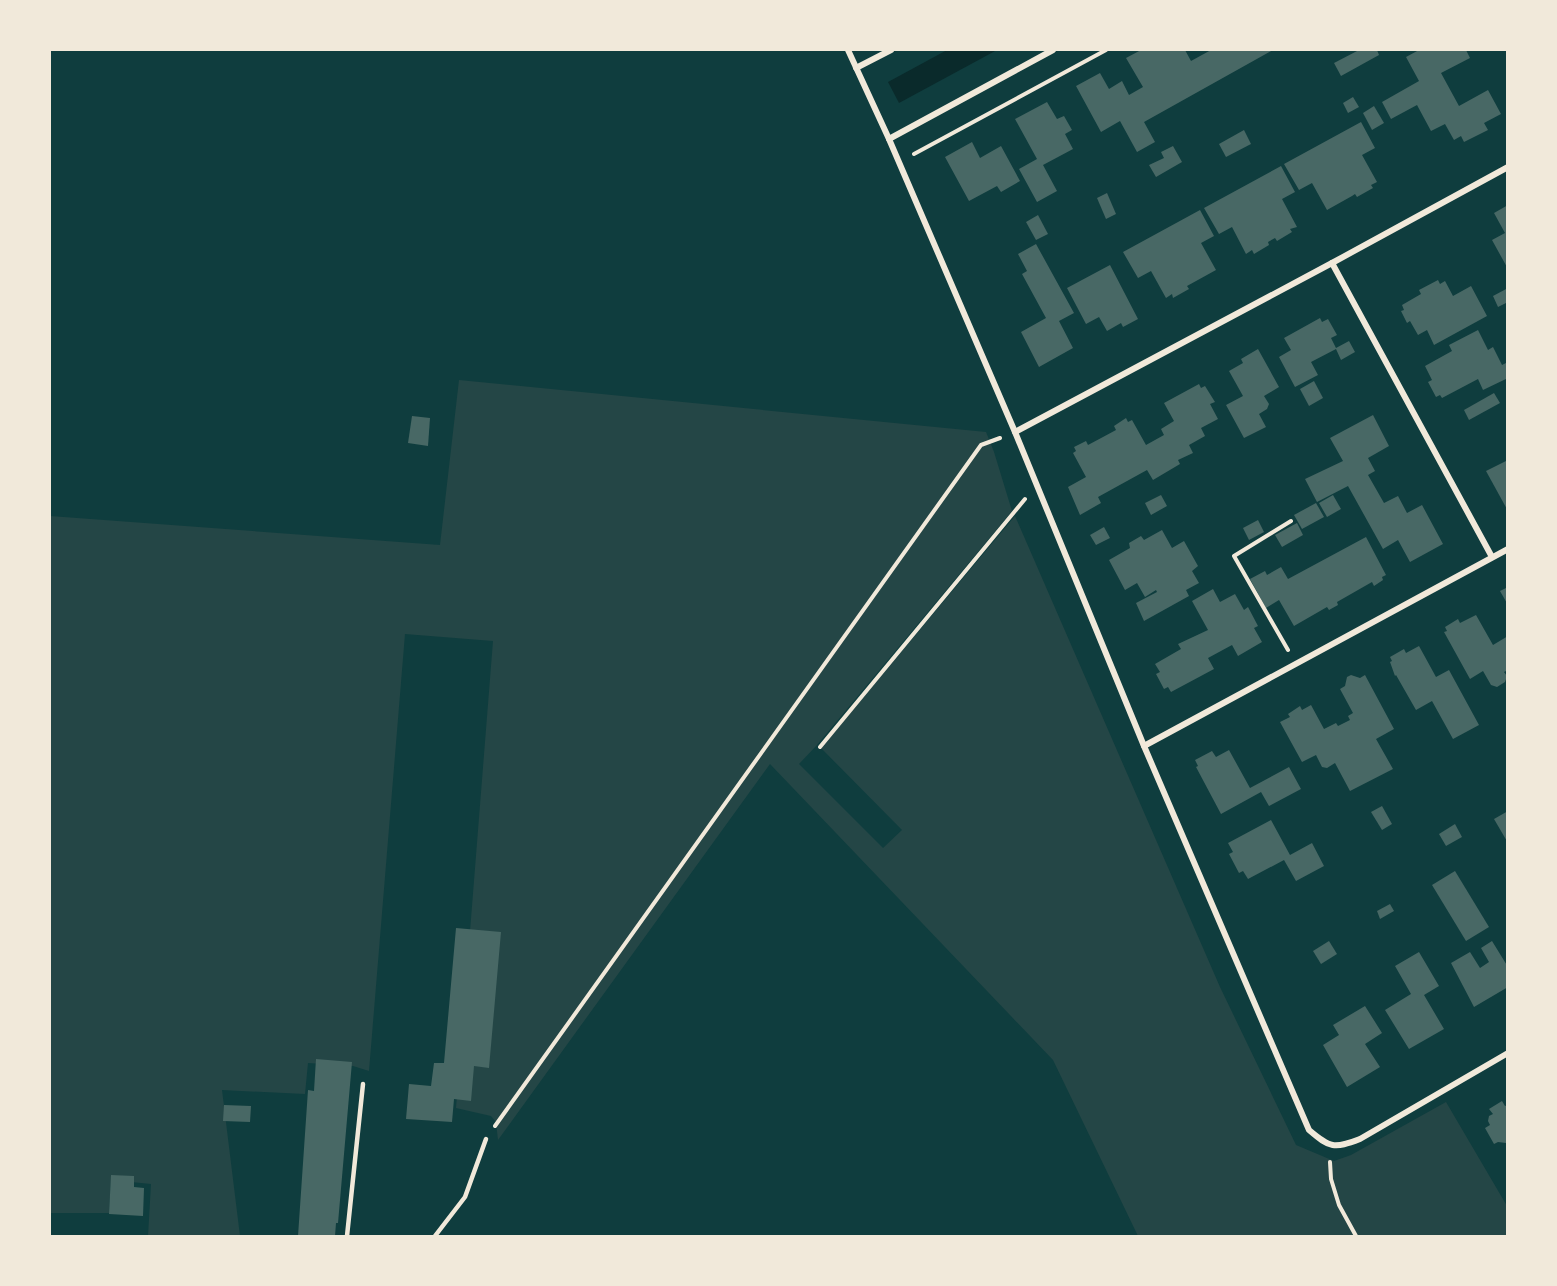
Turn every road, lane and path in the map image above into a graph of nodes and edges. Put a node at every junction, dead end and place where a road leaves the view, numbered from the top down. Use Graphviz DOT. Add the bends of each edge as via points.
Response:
graph roads {
  1 [pos="848,50"];
  2 [pos="891,50"];
  3 [pos="1053,50"];
  4 [pos="1106,50"];
  5 [pos="856,69"];
  6 [pos="889,139"];
  7 [pos="898,162"];
  8 [pos="1508,167"];
  9 [pos="1332,264"];
  10 [pos="1015,432"];
  11 [pos="1036,485"];
  12 [pos="1291,521"];
  13 [pos="1508,549"];
  14 [pos="1492,557"];
  15 [pos="1296,663"];
  16 [pos="1144,746"];
  17 [pos="819,747"];
  18 [pos="1508,1053"];
  19 [pos="363,1084"];
  20 [pos="486,1139"];
  21 [pos="1324,1144"];
  22 [pos="347,1236"];
  23 [pos="435,1236"];
  24 [pos="1356,1236"];
  1 -- 5 [label="street"];
  2 -- 5 [label="street"];
  3 -- 6 [label="street"];
  4 -- 7 [label="path"];
  5 -- 6 [label="street"];
  6 -- 7 [label="street"];
  7 -- 10 [label="street"];
  8 -- 9 [label="street"];
  9 -- 10 [label="street"];
  9 -- 14 [label="street"];
  10 -- 11 [label="street"];
  10 -- 20 [label="path" via="981,445"];
  11 -- 16 [label="street"];
  11 -- 17 [label="path"];
  12 -- 15 [label="path" via="1234,556"];
  13 -- 14 [label="street"];
  14 -- 15 [label="street"];
  15 -- 16 [label="street"];
  16 -- 21 [label="street" via="1309,1130"];
  18 -- 21 [label="street" via="1360,1139 1342,1146"];
  19 -- 22 [label="lane"];
  20 -- 23 [label="lane" via="465,1197"];
  21 -- 24 [label="path" via="1339,1205"];
}
